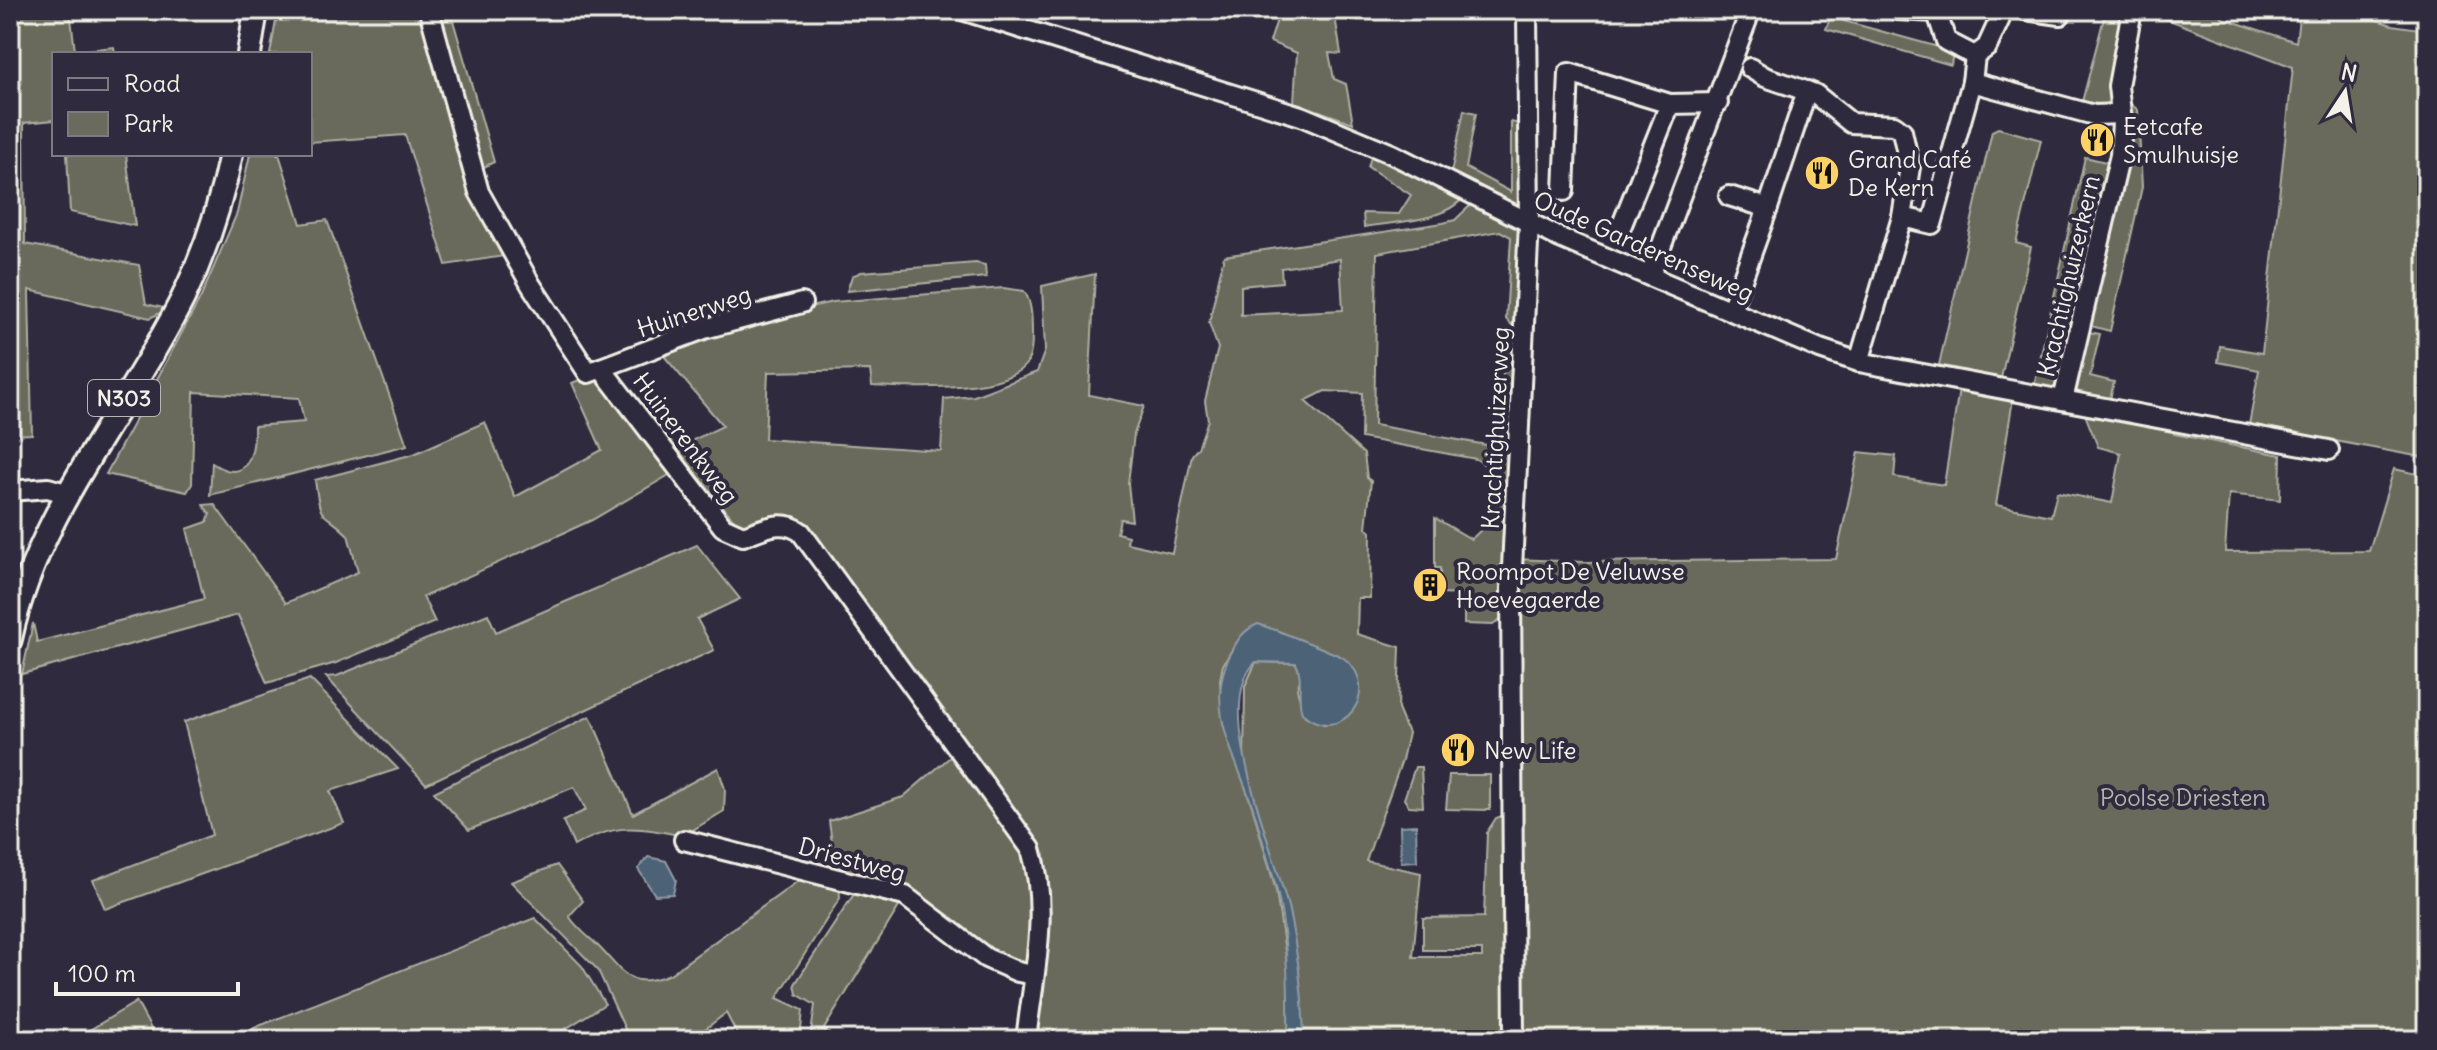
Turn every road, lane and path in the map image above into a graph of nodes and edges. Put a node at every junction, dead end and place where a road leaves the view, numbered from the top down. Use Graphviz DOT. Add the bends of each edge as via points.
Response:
graph roads {
  1 [pos="256,10"];
  2 [pos="429,10"];
  3 [pos="962,10"];
  4 [pos="1527,10"];
  5 [pos="1897,10"];
  6 [pos="2004,10"];
  7 [pos="2025,10"];
  8 [pos="2062,10"];
  9 [pos="2132,10"];
  10 [pos="1936,11"];
  11 [pos="1747,20"];
  12 [pos="249,52"];
  13 [pos="1975,56"];
  14 [pos="1750,68"];
  15 [pos="1972,82"];
  16 [pos="1807,91"];
  17 [pos="1718,103"];
  18 [pos="1670,104"];
  19 [pos="2121,114"];
  20 [pos="230,156"];
  21 [pos="1564,191"];
  22 [pos="1729,196"];
  23 [pos="1768,208"];
  24 [pos="1902,217"];
  25 [pos="1529,223"];
  26 [pos="1619,232"];
  27 [pos="1650,276"];
  28 [pos="802,303"];
  29 [pos="1731,310"];
  30 [pos="1859,362"];
  31 [pos="601,368"];
  32 [pos="2063,400"];
  33 [pos="2329,450"];
  34 [pos="76,488"];
  35 [pos="10,491"];
  36 [pos="10,639"];
  37 [pos="684,840"];
  38 [pos="1034,975"];
  39 [pos="1026,1040"];
  40 [pos="1514,1040"];
  1 -- 12 [label="main road"];
  2 -- 31 [label="street, Huinerenkweg" via="479,192 588,373"];
  3 -- 25 [label="street, Oude Garderenseweg" via="1301,116 1392,154"];
  4 -- 25 [label="street, Krachtighuizerweg"];
  5 -- 10 [label="street"];
  6 -- 13 [label="street" via="1987,47"];
  7 -- 8 [label="street" via="2060,15"];
  9 -- 19 [label="street, Krachtighuizerkern" via="2118,86"];
  10 -- 13 [label="street" via="1946,41"];
  11 -- 17 [label="street"];
  13 -- 15 [label="street"];
  14 -- 16 [label="street"];
  15 -- 19 [label="street" via="2094,115"];
  15 -- 24 [label="street" via="1932,224"];
  16 -- 23 [label="street"];
  16 -- 24 [label="street" via="1851,123 1894,125 1902,131 1910,167"];
  17 -- 18 [label="street"];
  17 -- 27 [label="street"];
  18 -- 21 [label="street" via="1569,73"];
  18 -- 26 [label="street"];
  19 -- 32 [label="street, Krachtighuizerkern" via="2114,186"];
  20 -- 34 [label="main road, N303" via="204,248 183,298"];
  22 -- 23 [label="street"];
  23 -- 29 [label="street"];
  24 -- 30 [label="street"];
  25 -- 27 [label="street, Oude Garderenseweg"];
  25 -- 40 [label="street, Krachtighuizerweg" via="1511,588"];
  27 -- 29 [label="street, Oude Garderenseweg"];
  28 -- 31 [label="street, Huinerweg" via="704,329"];
  29 -- 30 [label="street, Oude Garderenseweg"];
  30 -- 32 [label="street, Oude Garderenseweg"];
  31 -- 38 [label="street, Huinerenkweg" via="723,527 743,536 790,524 801,532 1031,849 1040,901"];
  32 -- 33 [label="street, Oude Garderenseweg"];
  34 -- 35 [label="street"];
  34 -- 36 [label="main road, N303" via="19,597"];
  37 -- 38 [label="street, Driestweg" via="905,896 986,958"];
  38 -- 39 [label="street, Huinerenkweg"];
}
